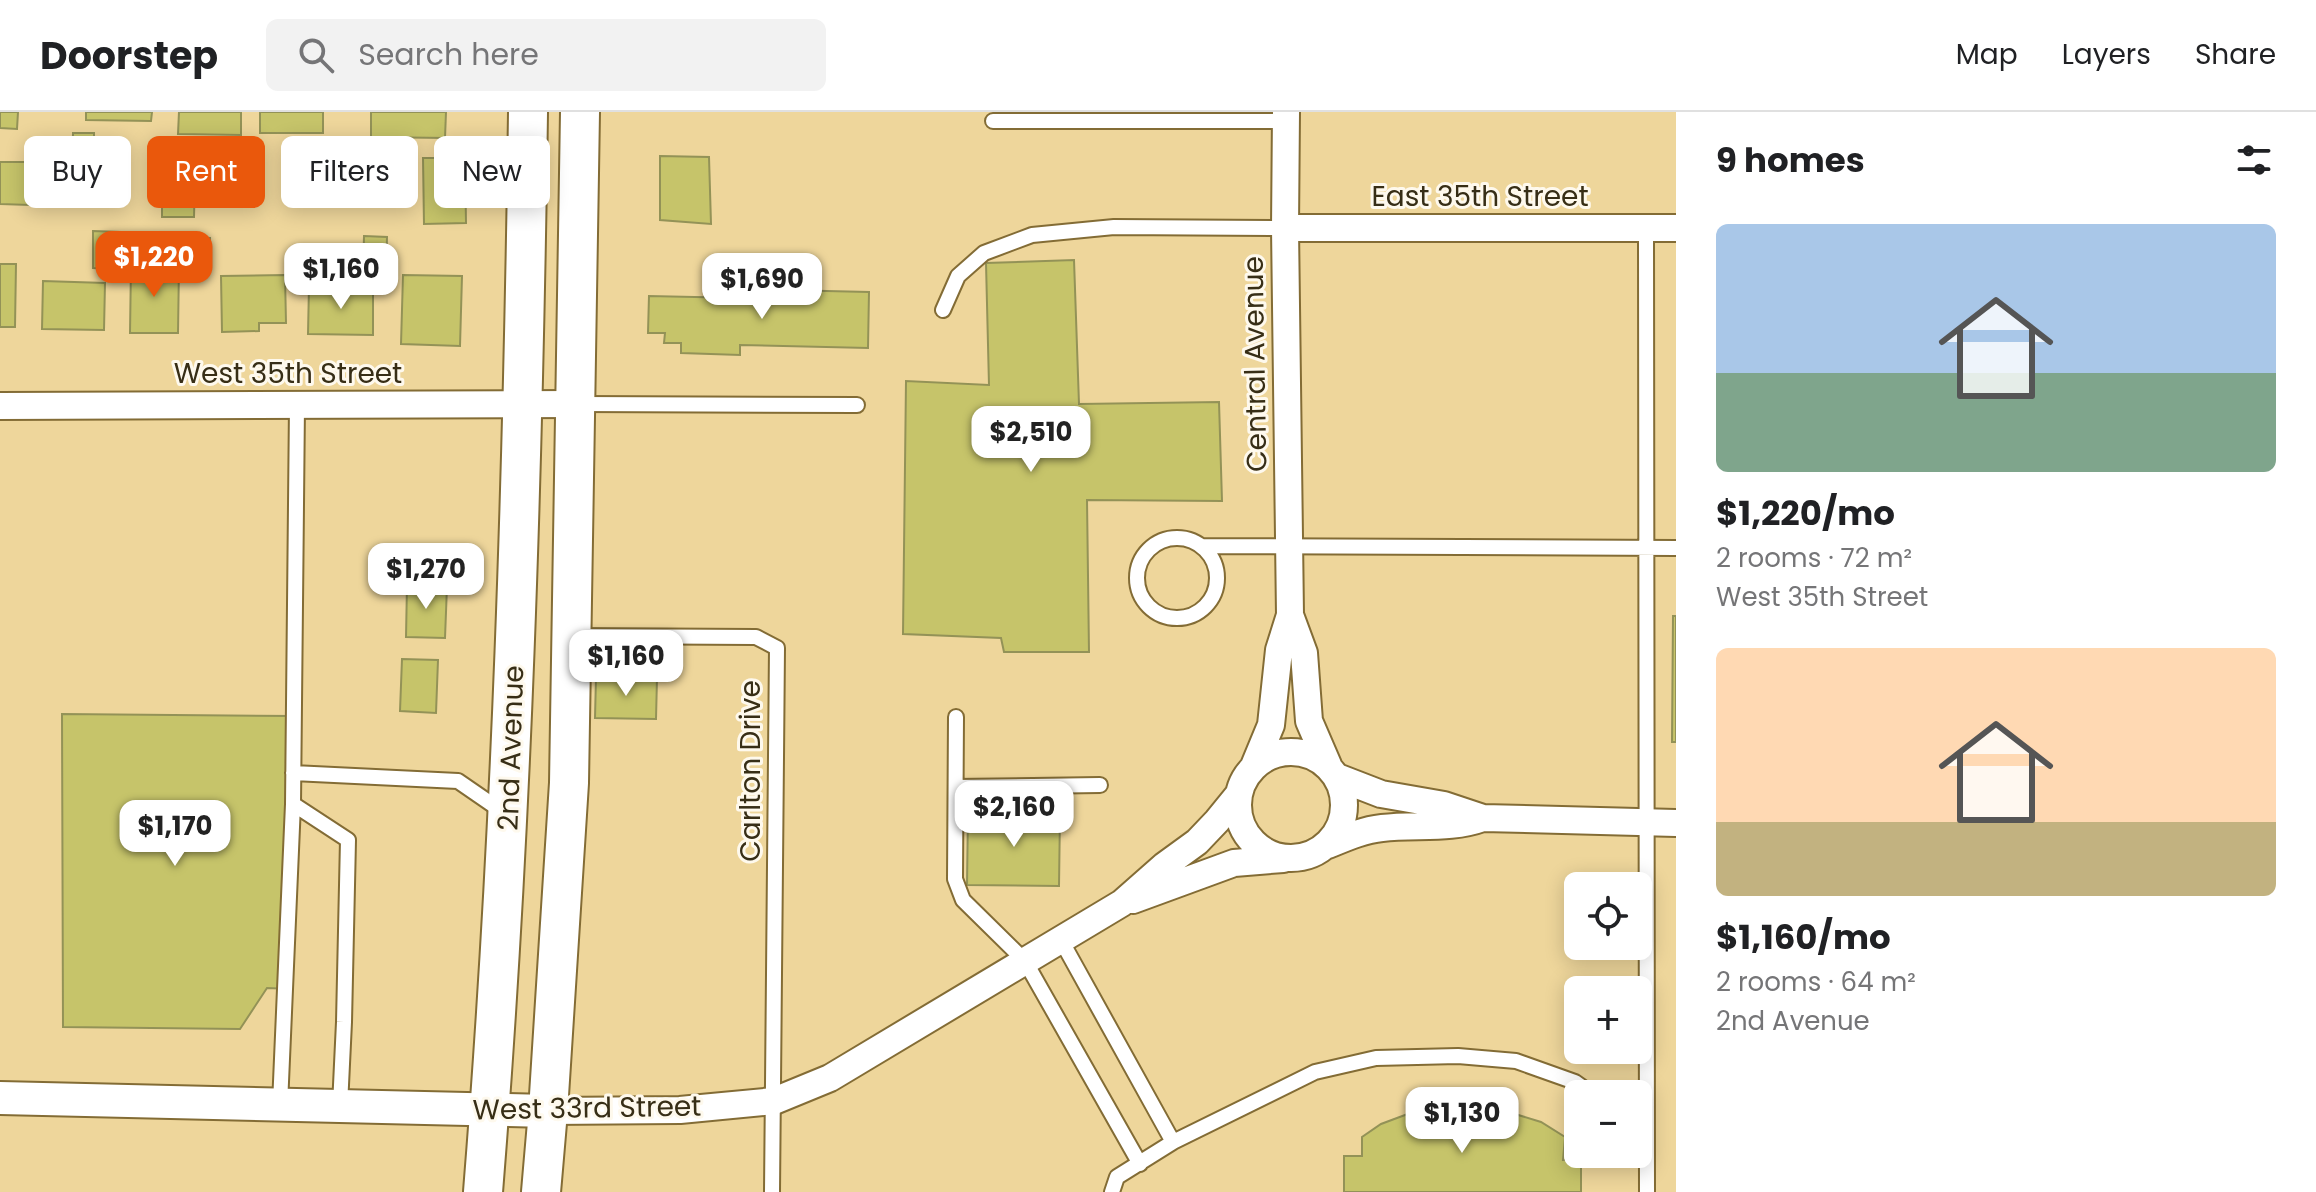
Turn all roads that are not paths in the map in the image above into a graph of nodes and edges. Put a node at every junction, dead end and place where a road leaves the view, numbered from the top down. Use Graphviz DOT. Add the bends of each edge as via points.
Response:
graph roads {
  1 [pos="528,112"];
  2 [pos="580,112"];
  3 [pos="1171,116"];
  4 [pos="1286,116"];
  5 [pos="993,121"];
  6 [pos="1285,228"];
  7 [pos="1646,228"];
  8 [pos="1676,228"];
  9 [pos="943,310"];
  10 [pos="576,404"];
  11 [pos="297,405"];
  12 [pos="524,405"];
  13 [pos="857,405"];
  14 [pos="0,406"];
  15 [pos="1202,546"];
  16 [pos="1291,547"];
  17 [pos="1647,548"];
  18 [pos="1676,548"];
  19 [pos="1290,615"];
  20 [pos="572,636"];
  21 [pos="956,717"];
  22 [pos="1254,766"];
  23 [pos="1332,771"];
  24 [pos="293,773"];
  25 [pos="1100,785"];
  26 [pos="956,787"];
  27 [pos="1239,794"];
  28 [pos="293,804"];
  29 [pos="508,816"];
  30 [pos="1483,818"];
  31 [pos="1647,823"];
  32 [pos="1676,823"];
  33 [pos="1328,845"];
  34 [pos="1286,859"];
  35 [pos="1122,903"];
  36 [pos="1061,940"];
  37 [pos="1025,961"];
  38 [pos="1569,1080"];
  39 [pos="1643,1080"];
  40 [pos="0,1098"];
  41 [pos="774,1101"];
  42 [pos="280,1105"];
  43 [pos="339,1106"];
  44 [pos="490,1110"];
  45 [pos="548,1111"];
  46 [pos="1173,1142"];
  47 [pos="1140,1164"];
  48 [pos="1645,1168"];
  49 [pos="483,1192"];
  50 [pos="541,1192"];
  51 [pos="772,1192"];
  52 [pos="1112,1192"];
  53 [pos="1647,1192"];
  1 -- 12 [label="main road, 2nd Avenue"];
  2 -- 10 [label="main road, 2nd Avenue"];
  3 -- 4 [label="lane"];
  3 -- 5 [label="lane"];
  4 -- 6 [label="street, Central Avenue"];
  6 -- 7 [label="street, East 35th Street"];
  6 -- 9 [label="lane" via="1114,227 1032,235 984,253 958,276"];
  6 -- 16 [label="street, Central Avenue"];
  7 -- 8 [label="street, East 35th Street"];
  7 -- 17 [label="lane"];
  10 -- 12 [label="street, West 35th Street"];
  10 -- 13 [label="lane"];
  10 -- 20 [label="main road, 2nd Avenue"];
  11 -- 12 [label="street, West 35th Street"];
  11 -- 14 [label="street, West 35th Street"];
  11 -- 24 [label="lane"];
  12 -- 29 [label="main road, 2nd Avenue"];
  15 -- 15 [label="lane" via="1176,538 1163,540 1143,555 1137,580 1155,612 1166,617 1193,615 1214,597 1217,569"];
  15 -- 16 [label="lane"];
  16 -- 17 [label="lane"];
  16 -- 19 [label="street, Central Avenue"];
  17 -- 18 [label="lane"];
  17 -- 31 [label="lane"];
  19 -- 22 [label="street, Central Avenue" via="1279,650 1271,725"];
  19 -- 23 [label="street, Central Avenue" via="1304,653 1309,721"];
  20 -- 41 [label="lane, Carlton Drive" via="756,637 777,648"];
  20 -- 45 [label="main road, 2nd Avenue" via="569,783"];
  21 -- 26 [label="lane"];
  22 -- 23 [label="street" via="1286,752 1308,754"];
  22 -- 27 [label="street"];
  23 -- 30 [label="street" via="1381,794"];
  23 -- 33 [label="street" via="1345,805 1340,827"];
  24 -- 28 [label="lane"];
  24 -- 29 [label="lane" via="458,781"];
  25 -- 26 [label="lane"];
  26 -- 37 [label="lane" via="955,879 963,900"];
  27 -- 34 [label="street" via="1239,816 1248,837 1264,852"];
  27 -- 35 [label="street, West 33rd Street" via="1197,842"];
  28 -- 42 [label="lane"];
  28 -- 43 [label="lane" via="348,840"];
  29 -- 44 [label="main road, 2nd Avenue"];
  30 -- 31 [label="street"];
  30 -- 33 [label="street" via="1462,826 1379,828"];
  31 -- 32 [label="street"];
  31 -- 39 [label="lane"];
  33 -- 34 [label="street" via="1308,856"];
  34 -- 35 [label="street, West 33rd Street" via="1234,863"];
  35 -- 36 [label="street, West 33rd Street"];
  36 -- 37 [label="street, West 33rd Street"];
  36 -- 46 [label="lane"];
  37 -- 41 [label="street, West 33rd Street" via="830,1078"];
  37 -- 47 [label="lane"];
  38 -- 46 [label="lane" via="1516,1061 1376,1058 1315,1072"];
  40 -- 42 [label="street, West 33rd Street"];
  41 -- 45 [label="street, West 33rd Street" via="680,1110"];
  41 -- 51 [label="lane"];
  42 -- 43 [label="street, West 33rd Street"];
  43 -- 44 [label="street, West 33rd Street"];
  44 -- 45 [label="street, West 33rd Street"];
  44 -- 49 [label="main road, 2nd Avenue"];
  45 -- 50 [label="main road, 2nd Avenue"];
  46 -- 47 [label="lane"];
  47 -- 52 [label="lane" via="1117,1177"];
  48 -- 53 [label="lane"];
}
